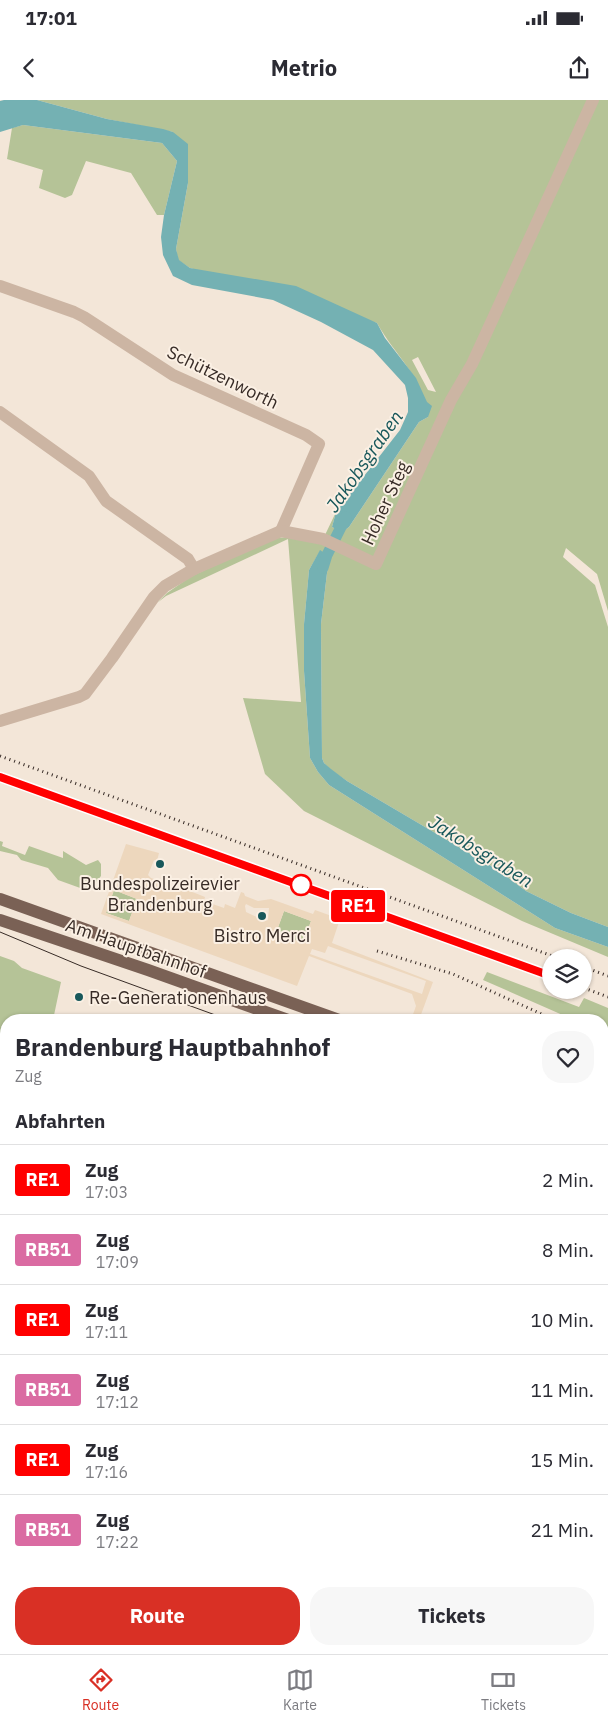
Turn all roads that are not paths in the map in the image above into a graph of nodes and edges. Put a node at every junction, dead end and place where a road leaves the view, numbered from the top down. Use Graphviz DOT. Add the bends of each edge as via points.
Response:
graph roads {
  1 [pos="593,100"];
  2 [pos="0,286"];
  3 [pos="0,412"];
  4 [pos="281,531"];
  5 [pos="194,568"];
  6 [pos="0,721"];
  7 [pos="0,899"];
  8 [pos="0,920"];
  9 [pos="271,1014"];
  10 [pos="322,1014"];
  1 -- 4 [label="street, Hoher Steg" via="376,564 322,539"];
  2 -- 4 [label="street, Schützenworth" via="79,314 172,375 306,435 319,444"];
  3 -- 5 [label="street" via="89,476 106,501 188,559"];
  4 -- 5 [label="street"];
  5 -- 6 [label="street" via="154,597 85,694"];
  7 -- 10 [label="main road, Am Hauptbahnhof"];
  8 -- 9 [label="main road, Am Hauptbahnhof"];
}
